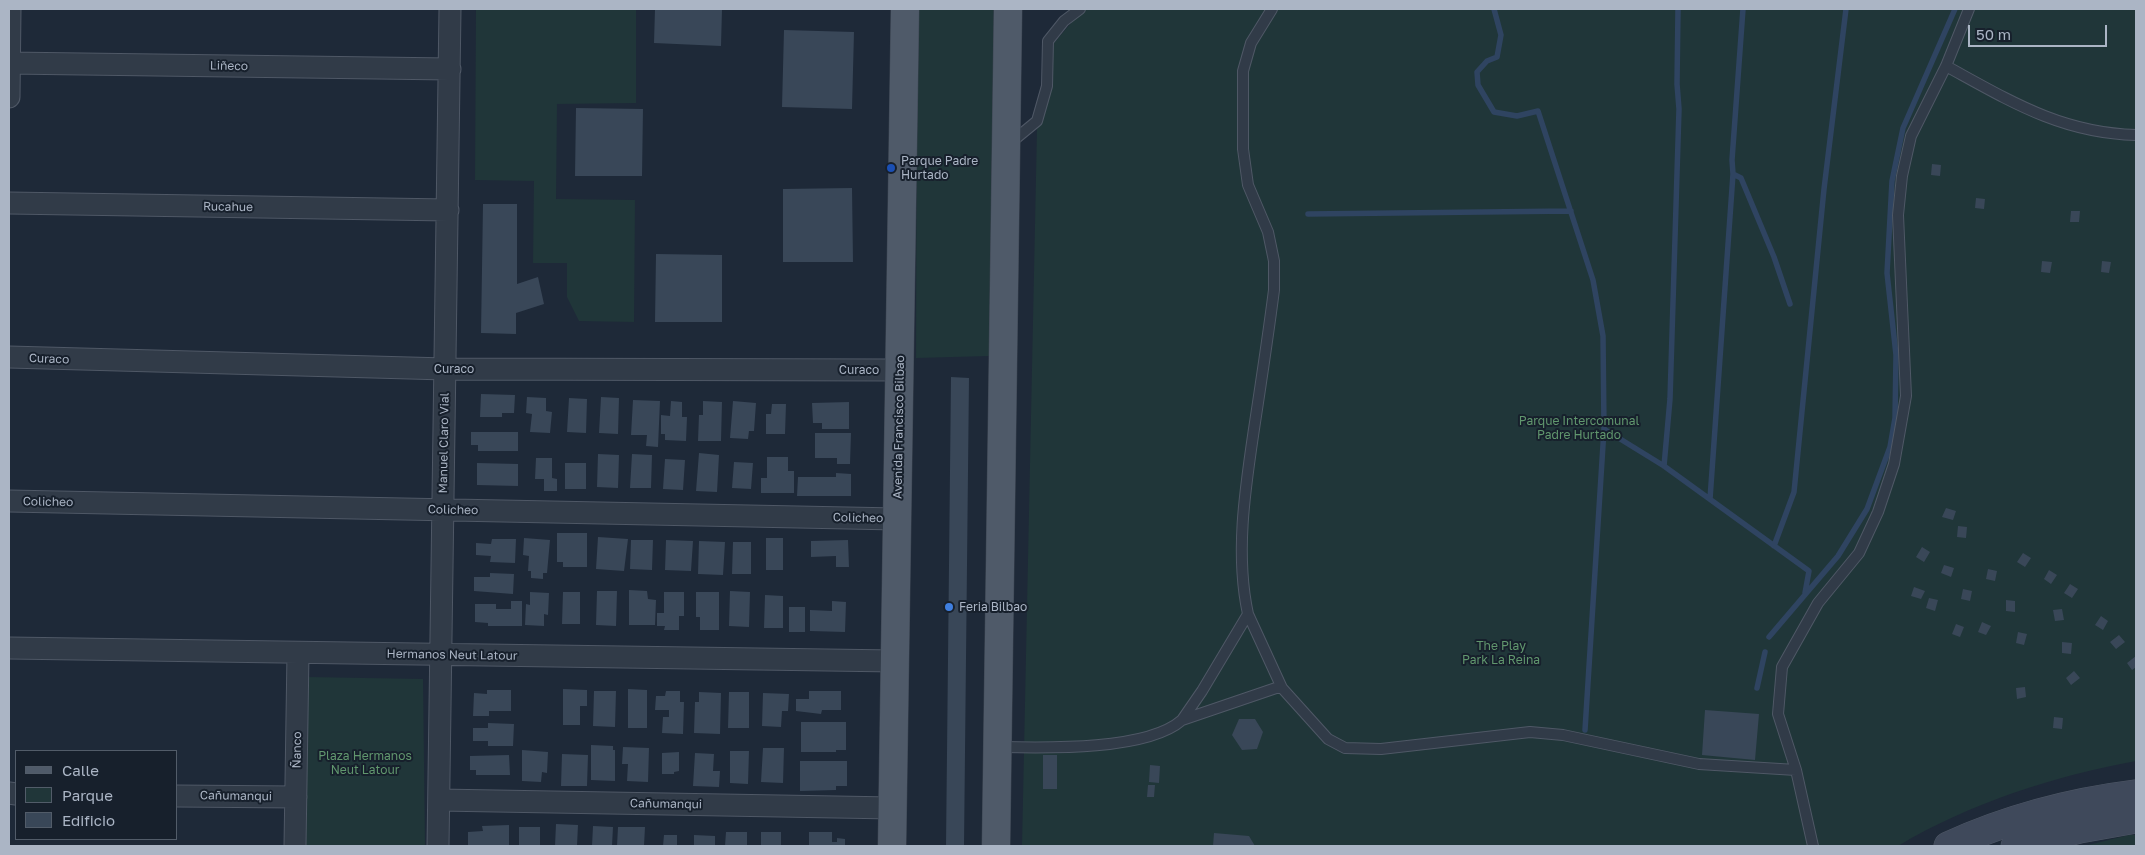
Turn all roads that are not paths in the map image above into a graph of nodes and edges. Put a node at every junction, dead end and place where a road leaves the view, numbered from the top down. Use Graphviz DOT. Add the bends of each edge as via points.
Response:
graph roads {
  1 [pos="10,9"];
  2 [pos="450,9"];
  3 [pos="905,9"];
  4 [pos="1008,9"];
  5 [pos="1080,9"];
  6 [pos="1272,9"];
  7 [pos="1969,9"];
  8 [pos="9,63"];
  9 [pos="1946,66"];
  10 [pos="450,69"];
  11 [pos="9,97"];
  12 [pos="2136,135"];
  13 [pos="1007,146"];
  14 [pos="9,203"];
  15 [pos="448,210"];
  16 [pos="9,358"];
  17 [pos="446,369"];
  18 [pos="900,370"];
  19 [pos="9,501"];
  20 [pos="443,510"];
  21 [pos="897,519"];
  22 [pos="1248,614"];
  23 [pos="9,648"];
  24 [pos="298,653"];
  25 [pos="440,655"];
  26 [pos="895,661"];
  27 [pos="1282,688"];
  28 [pos="1182,720"];
  29 [pos="997,747"];
  30 [pos="1796,770"];
  31 [pos="2136,794"];
  32 [pos="178,796"];
  33 [pos="296,797"];
  34 [pos="438,800"];
  35 [pos="893,808"];
  36 [pos="2136,819"];
  37 [pos="295,846"];
  38 [pos="438,846"];
  39 [pos="892,846"];
  40 [pos="996,846"];
  41 [pos="1813,846"];
  42 [pos="1948,846"];
  43 [pos="2014,846"];
  1 -- 8 [label="street"];
  2 -- 10 [label="street, Manuel Claro Vial"];
  3 -- 18 [label="main road, Avenida Francisco Bilbao"];
  4 -- 13 [label="main road"];
  5 -- 13 [label="lane" via="1064,21 1048,41 1047,86 1037,121"];
  6 -- 22 [label="lane" via="1252,43 1243,71 1242,148 1248,185 1268,232 1274,261 1274,290 1246,483 1242,587"];
  7 -- 9 [label="lane"];
  8 -- 10 [label="street, Liñeco"];
  8 -- 11 [label="street"];
  9 -- 12 [label="lane" via="2009,102 2062,124 2084,130"];
  9 -- 30 [label="lane" via="1911,136 1902,176 1898,215 1906,396 1894,464 1878,512 1859,553 1818,603 1782,667 1778,714"];
  10 -- 15 [label="street, Manuel Claro Vial"];
  13 -- 29 [label="main road"];
  14 -- 15 [label="street, Rucahue"];
  15 -- 17 [label="street, Manuel Claro Vial"];
  16 -- 17 [label="street, Curaco"];
  17 -- 18 [label="street, Curaco"];
  17 -- 20 [label="street, Manuel Claro Vial"];
  18 -- 21 [label="main road, Avenida Francisco Bilbao"];
  19 -- 20 [label="street, Colicheo"];
  20 -- 21 [label="street, Colicheo"];
  20 -- 25 [label="street, Manuel Claro Vial"];
  21 -- 26 [label="main road, Avenida Francisco Bilbao"];
  22 -- 27 [label="lane"];
  22 -- 28 [label="lane"];
  23 -- 24 [label="street, Hermanos Neut Latour"];
  24 -- 25 [label="street, Hermanos Neut Latour"];
  24 -- 33 [label="street, Ñanco"];
  25 -- 26 [label="street, Hermanos Neut Latour"];
  25 -- 34 [label="street, Manuel Claro Vial"];
  26 -- 35 [label="main road, Avenida Francisco Bilbao"];
  27 -- 28 [label="lane"];
  27 -- 30 [label="lane" via="1328,740 1345,748 1381,749 1530,732 1563,735 1700,764"];
  28 -- 29 [label="lane" via="1174,727 1122,742 1068,747"];
  29 -- 40 [label="main road"];
  30 -- 41 [label="lane"];
  31 -- 42 [label="main road" via="2050,810"];
  32 -- 33 [label="street, Cañumanqui"];
  33 -- 37 [label="street, Ñanco"];
  34 -- 35 [label="street, Cañumanqui"];
  34 -- 38 [label="street, Manuel Claro Vial"];
  35 -- 39 [label="main road, Avenida Francisco Bilbao"];
  36 -- 43 [label="main road"];
}
